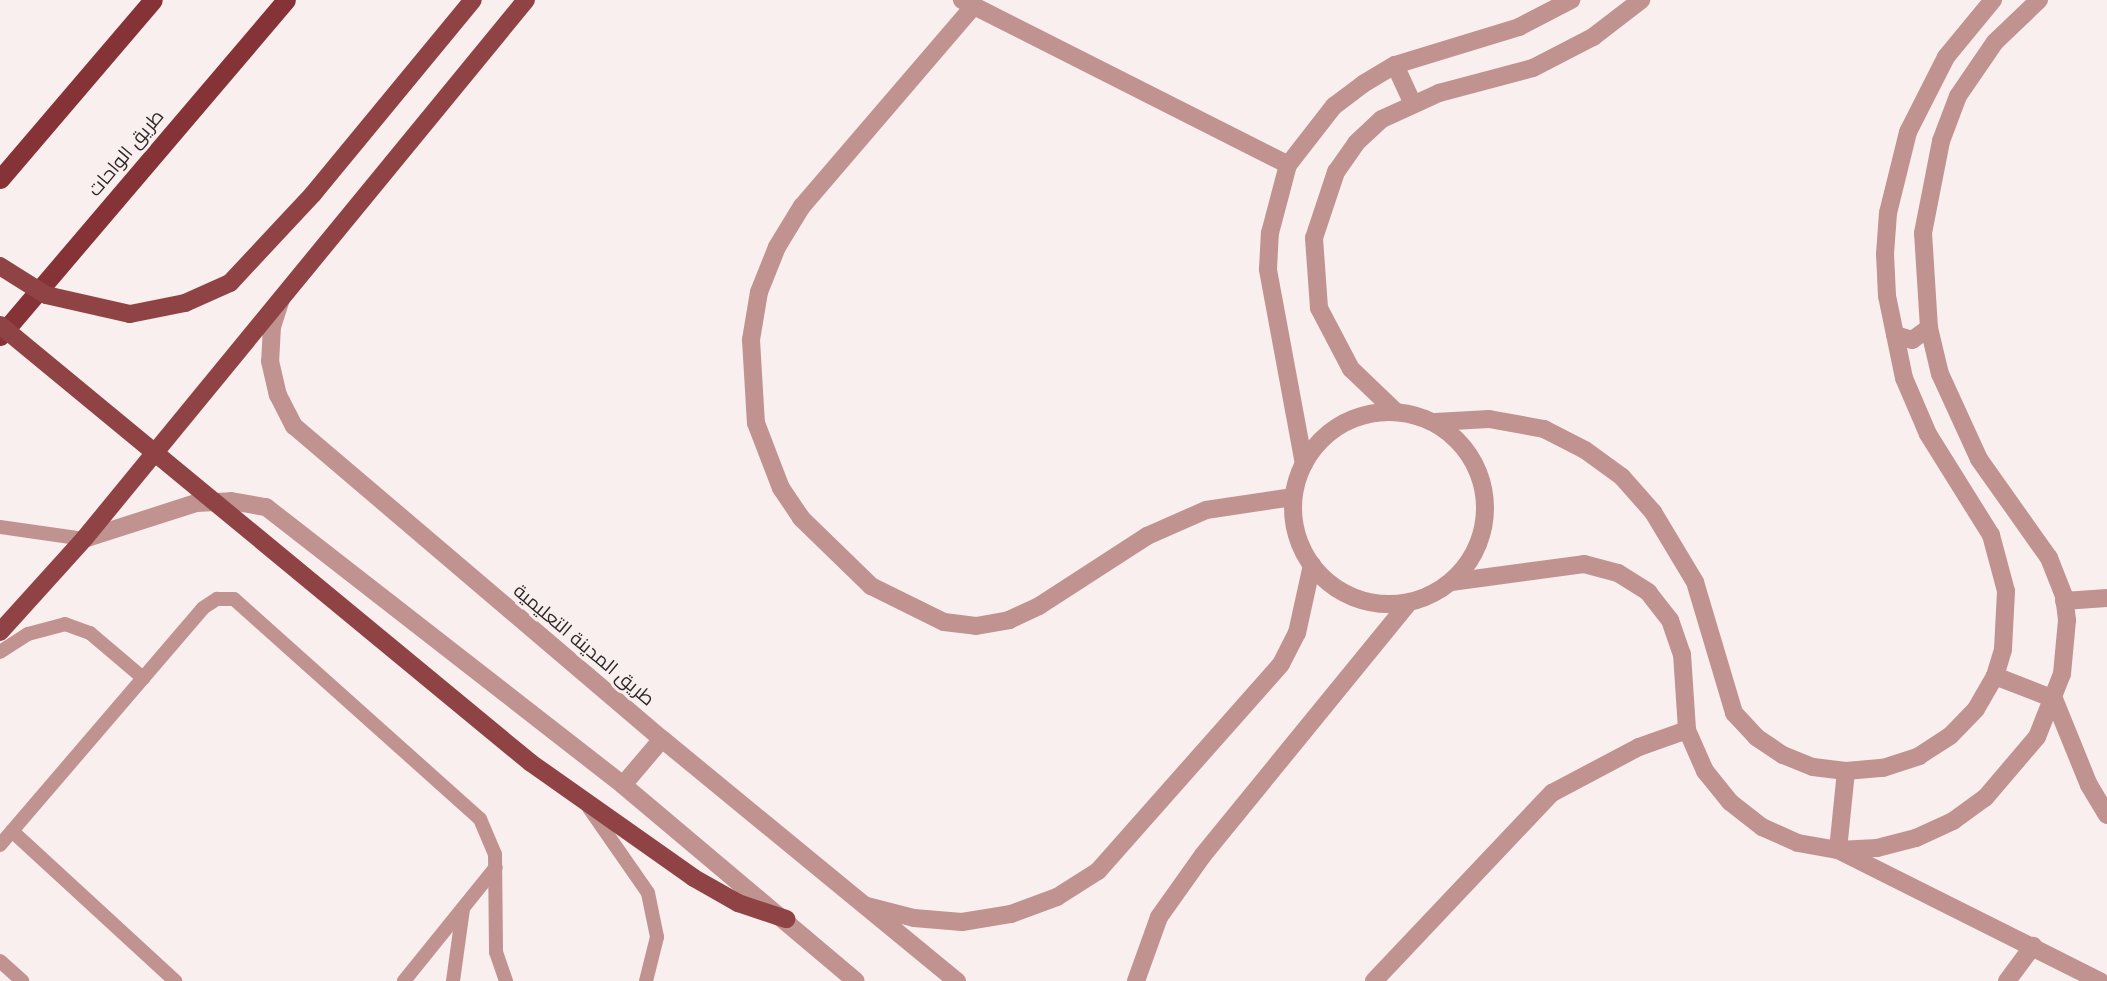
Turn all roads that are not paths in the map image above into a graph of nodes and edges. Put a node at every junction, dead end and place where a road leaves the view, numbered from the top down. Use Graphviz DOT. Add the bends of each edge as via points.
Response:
graph roads {
  1 [pos="153,0"];
  2 [pos="286,0"];
  3 [pos="473,0"];
  4 [pos="526,0"];
  5 [pos="1571,0"];
  6 [pos="1641,0"];
  7 [pos="1993,0"];
  8 [pos="2039,0"];
  9 [pos="967,4"];
  10 [pos="1395,65"];
  11 [pos="1412,103"];
  12 [pos="1288,165"];
  13 [pos="0,180"];
  14 [pos="0,266"];
  15 [pos="283,293"];
  16 [pos="0,325"];
  17 [pos="1929,328"];
  18 [pos="1895,335"];
  19 [pos="0,336"];
  20 [pos="1395,411"];
  21 [pos="1435,422"];
  22 [pos="1304,464"];
  23 [pos="1293,497"];
  24 [pos="0,527"];
  25 [pos="84,539"];
  26 [pos="1312,565"];
  27 [pos="1451,582"];
  28 [pos="2107,598"];
  29 [pos="2064,601"];
  30 [pos="1409,602"];
  31 [pos="0,632"];
  32 [pos="0,652"];
  33 [pos="1995,676"];
  34 [pos="143,678"];
  35 [pos="2054,699"];
  36 [pos="1687,730"];
  37 [pos="662,739"];
  38 [pos="1846,771"];
  39 [pos="622,785"];
  40 [pos="585,801"];
  41 [pos="2107,815"];
  42 [pos="12,831"];
  43 [pos="0,845"];
  44 [pos="1838,850"];
  45 [pos="496,867"];
  46 [pos="867,905"];
  47 [pos="463,909"];
  48 [pos="786,919"];
  49 [pos="2032,946"];
  50 [pos="0,961"];
  51 [pos="22,981"];
  52 [pos="175,981"];
  53 [pos="404,981"];
  54 [pos="453,981"];
  55 [pos="506,981"];
  56 [pos="646,981"];
  57 [pos="856,981"];
  58 [pos="957,981"];
  59 [pos="1136,981"];
  60 [pos="1374,981"];
  61 [pos="2007,981"];
  62 [pos="2100,981"];
  1 -- 13 [label="highway"];
  2 -- 19 [label="highway, طريق الواحات"];
  3 -- 14 [label="main road, bridge" via="281,231 230,283 185,303 130,314 46,296"];
  4 -- 15 [label="main road"];
  5 -- 10 [label="street" via="1519,27"];
  6 -- 11 [label="street" via="1593,37 1533,68"];
  7 -- 18 [label="street" via="1946,57 1925,94 1896,172 1885,254"];
  8 -- 17 [label="street" via="1995,42 1958,96 1941,141 1923,233"];
  9 -- 12 [label="street"];
  9 -- 23 [label="street" via="802,206 776,247 759,292 751,340 756,423 780,488 801,518 871,586 943,622 976,626 1009,620 1039,606 1147,536 1206,510"];
  10 -- 11 [label="street"];
  10 -- 12 [label="street" via="1334,106"];
  11 -- 20 [label="street" via="1381,119 1336,172 1322,204 1313,247 1319,307 1332,340 1351,369"];
  12 -- 22 [label="street" via="1270,233 1268,269"];
  15 -- 25 [label="main road"];
  15 -- 37 [label="street, طريق المدينة التعليمية" via="272,326 270,361 278,395 295,426"];
  16 -- 40 [label="main road, bridge" via="531,763"];
  17 -- 18 [label="street" via="1912,340"];
  17 -- 29 [label="street" via="1960,423 1979,459 2049,558"];
  18 -- 33 [label="street" via="1915,406 1943,461 1978,510 2000,562 2006,620"];
  20 -- 21 [label="street"];
  20 -- 22 [label="street" via="1352,418 1316,445"];
  21 -- 27 [label="street" via="1460,442 1478,467 1486,509 1476,549"];
  21 -- 38 [label="street" via="1489,419 1544,429 1586,450 1622,477 1653,512 1695,582 1734,713 1756,737 1783,755 1814,767"];
  22 -- 23 [label="street"];
  23 -- 26 [label="street" via="1296,533"];
  24 -- 25 [label="lane"];
  25 -- 31 [label="main road"];
  25 -- 39 [label="street" via="196,503 231,501 266,507"];
  26 -- 30 [label="street" via="1348,595 1378,604"];
  26 -- 46 [label="street" via="1297,633 1282,664 1098,871 1057,897 1011,914 975,920 914,918"];
  27 -- 30 [label="street"];
  27 -- 36 [label="street" via="1584,564 1618,573 1648,592 1670,620 1682,654"];
  28 -- 29 [label="street"];
  29 -- 35 [label="street" via="2066,648"];
  30 -- 59 [label="street" via="1203,855 1159,917"];
  32 -- 34 [label="lane" via="28,634 65,624 90,633"];
  33 -- 35 [label="street"];
  33 -- 38 [label="street" via="1976,709 1950,736 1907,760"];
  34 -- 42 [label="lane"];
  34 -- 45 [label="lane" via="209,602 234,599 471,809 487,830"];
  35 -- 41 [label="street" via="2089,785"];
  35 -- 44 [label="street" via="2037,737 2014,769 1953,821 1916,838 1877,848"];
  36 -- 44 [label="street" via="1705,771 1730,802 1762,827 1798,843"];
  36 -- 60 [label="street" via="1639,747 1552,793"];
  37 -- 39 [label="street"];
  37 -- 46 [label="street, طريق المدينة التعليمية"];
  38 -- 44 [label="street"];
  39 -- 48 [label="street"];
  40 -- 48 [label="main road" via="715,891"];
  40 -- 56 [label="lane" via="648,893 657,937"];
  42 -- 43 [label="lane"];
  42 -- 52 [label="lane"];
  44 -- 49 [label="street"];
  45 -- 47 [label="lane"];
  45 -- 55 [label="lane" via="496,951"];
  46 -- 58 [label="street, طريق المدينة التعليمية"];
  47 -- 53 [label="lane"];
  47 -- 54 [label="lane"];
  48 -- 57 [label="street"];
  49 -- 61 [label="street"];
  49 -- 62 [label="street"];
  50 -- 51 [label="lane"];
}
